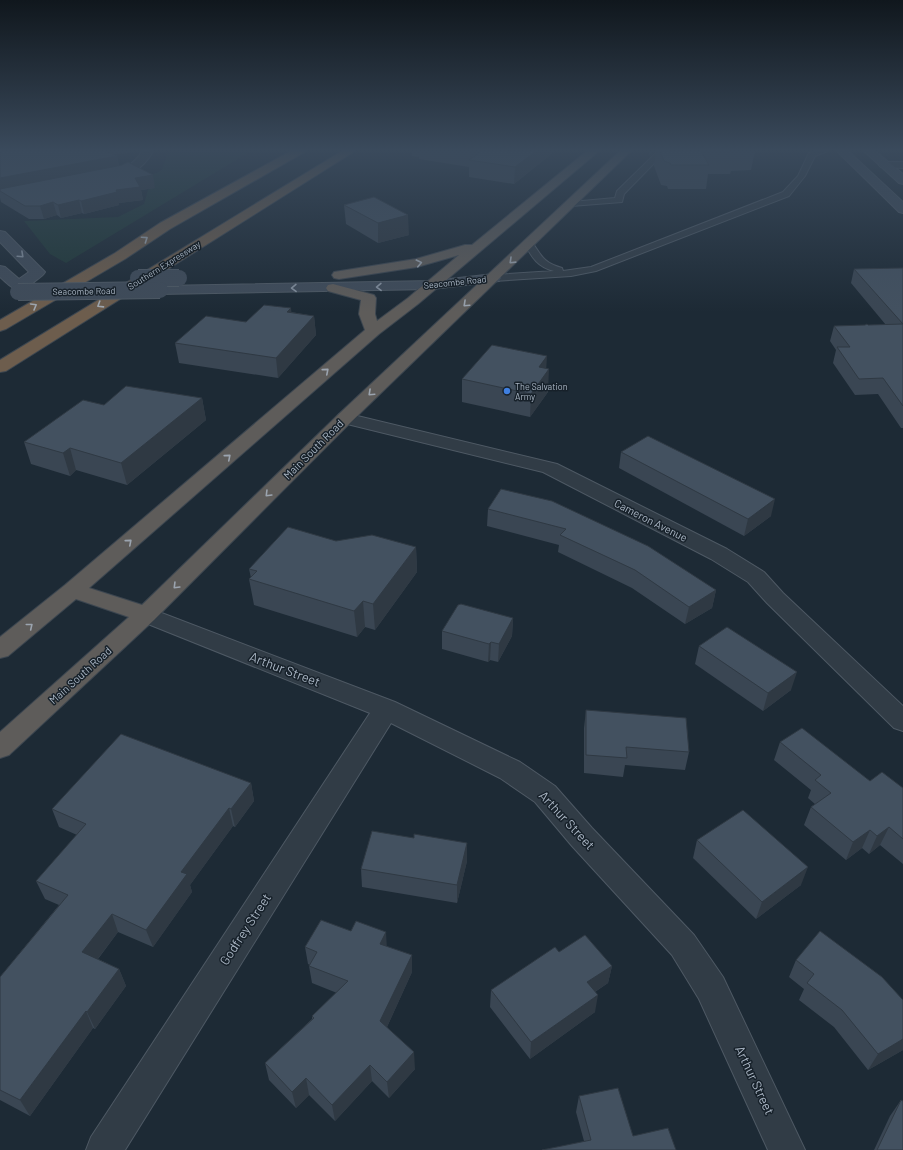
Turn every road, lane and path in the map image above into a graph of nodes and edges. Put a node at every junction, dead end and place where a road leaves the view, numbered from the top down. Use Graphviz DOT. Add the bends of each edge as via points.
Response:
graph roads {
  1 [pos="571,204"];
  2 [pos="197,205"];
  3 [pos="203,205"];
  4 [pos="261,205"];
  5 [pos="528,205"];
  6 [pos="759,205"];
  7 [pos="165,226"];
  8 [pos="0,236"];
  9 [pos="529,244"];
  10 [pos="476,247"];
  11 [pos="0,270"];
  12 [pos="571,273"];
  13 [pos="494,278"];
  14 [pos="438,280"];
  15 [pos="336,281"];
  16 [pos="0,286"];
  17 [pos="19,289"];
  18 [pos="0,326"];
  19 [pos="373,331"];
  20 [pos="0,367"];
  21 [pos="345,418"];
  22 [pos="73,590"];
  23 [pos="146,615"];
  24 [pos="0,650"];
  25 [pos="386,709"];
  26 [pos="903,721"];
  27 [pos="0,748"];
  28 [pos="104,1150"];
  29 [pos="787,1150"];
  1 -- 9 [label="highway, Main South Road"];
  2 -- 7 [label="highway"];
  3 -- 7 [label="highway"];
  4 -- 20 [label="highway, Southern Expressway, one-way"];
  5 -- 10 [label="highway"];
  6 -- 12 [label="lane" via="603,266"];
  18 -- 7 [label="highway, one-way" via="120,256"];
  8 -- 17 [label="main road, one-way" via="38,272"];
  9 -- 12 [label="lane" via="542,265"];
  9 -- 13 [label="highway, Main South Road, one-way"];
  10 -- 14 [label="highway"];
  15 -- 10 [label="highway, one-way"];
  11 -- 17 [label="main road"];
  12 -- 13 [label="lane"];
  13 -- 14 [label="main road, Seacombe Road"];
  13 -- 21 [label="highway, Main South Road, one-way"];
  14 -- 15 [label="main road, Seacombe Road"];
  14 -- 19 [label="highway"];
  15 -- 17 [label="main road, Seacombe Road, one-way, bridge" via="160,290"];
  15 -- 17 [label="main road, Seacombe Road, bridge" via="179,278 41,280"];
  15 -- 19 [label="highway" via="369,298 367,314"];
  16 -- 17 [label="main road, Seacombe Road"];
  22 -- 19 [label="highway, one-way"];
  21 -- 23 [label="highway, Main South Road, one-way"];
  21 -- 26 [label="street, Cameron Avenue" via="550,468 719,554 756,577"];
  22 -- 23 [label="highway"];
  24 -- 22 [label="highway, one-way"];
  23 -- 25 [label="street, Arthur Street"];
  23 -- 27 [label="highway, Main South Road"];
  25 -- 28 [label="street, Godfrey Street"];
  25 -- 29 [label="street, Arthur Street" via="510,770 545,794 683,945 711,988"];
}
